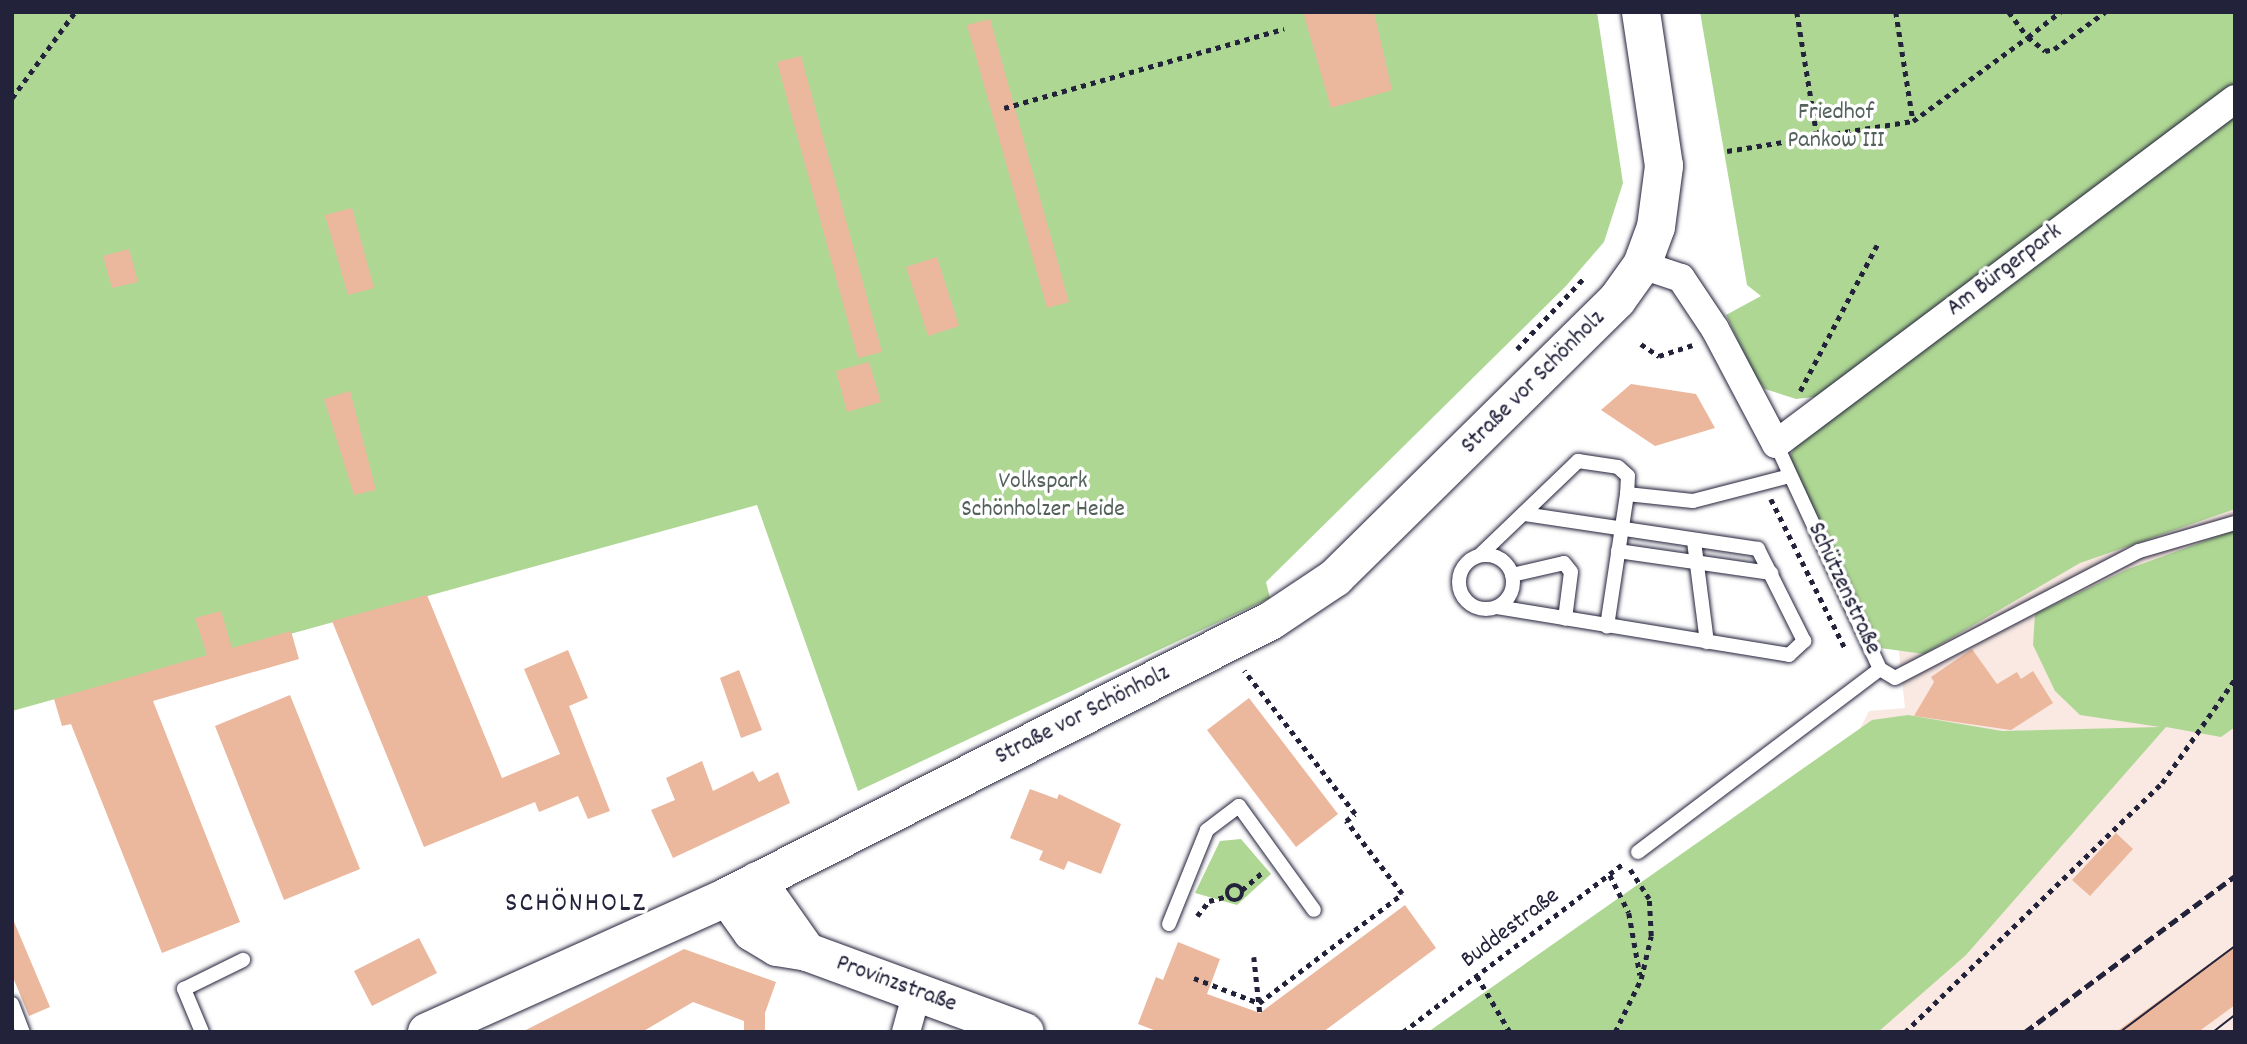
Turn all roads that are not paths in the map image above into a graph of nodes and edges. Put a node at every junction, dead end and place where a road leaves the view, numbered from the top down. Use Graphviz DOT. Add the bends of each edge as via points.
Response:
graph roads {
  1 [pos="1641,12"];
  2 [pos="2235,99"];
  3 [pos="1642,265"];
  4 [pos="1776,444"];
  5 [pos="1790,476"];
  6 [pos="1627,494"];
  7 [pos="1524,513"];
  8 [pos="2235,523"];
  9 [pos="1621,531"];
  10 [pos="1694,541"];
  11 [pos="1618,551"];
  12 [pos="1480,555"];
  13 [pos="1697,562"];
  14 [pos="1771,573"];
  15 [pos="1512,575"];
  16 [pos="1497,607"];
  17 [pos="1565,619"];
  18 [pos="1607,626"];
  19 [pos="1707,642"];
  20 [pos="1880,669"];
  21 [pos="1638,852"];
  22 [pos="742,889"];
  23 [pos="1314,910"];
  24 [pos="1169,924"];
  25 [pos="243,960"];
  26 [pos="917,992"];
  27 [pos="12,1004"];
  28 [pos="480,1021"];
  29 [pos="23,1032"];
  30 [pos="202,1032"];
  31 [pos="428,1032"];
  32 [pos="906,1032"];
  33 [pos="1025,1032"];
  1 -- 3 [label="main road, Straße vor Schönholz" via="1664,166 1656,227"];
  2 -- 4 [label="street, Am Bürgerpark"];
  3 -- 4 [label="street, Schützenstraße" via="1681,278"];
  3 -- 22 [label="main road, Straße vor Schönholz" via="1617,300 1335,578 1304,602"];
  4 -- 5 [label="lane, Schützenstraße"];
  5 -- 6 [label="lane" via="1693,501"];
  5 -- 20 [label="lane, Schützenstraße"];
  6 -- 7 [label="lane" via="1628,476 1618,467 1578,461"];
  6 -- 9 [label="lane"];
  7 -- 9 [label="lane"];
  7 -- 12 [label="lane"];
  8 -- 20 [label="lane" via="2139,551 1895,678"];
  9 -- 10 [label="lane"];
  9 -- 11 [label="lane"];
  10 -- 13 [label="lane"];
  10 -- 14 [label="lane" via="1758,549"];
  11 -- 13 [label="lane"];
  11 -- 18 [label="lane"];
  12 -- 15 [label="lane" via="1504,561"];
  12 -- 16 [label="lane" via="1465,564 1460,590 1470,604"];
  13 -- 14 [label="lane"];
  13 -- 19 [label="lane"];
  14 -- 19 [label="lane" via="1802,633 1800,648 1789,655"];
  15 -- 16 [label="lane" via="1508,598"];
  15 -- 17 [label="lane" via="1564,563 1571,572"];
  16 -- 17 [label="lane"];
  17 -- 18 [label="lane"];
  18 -- 19 [label="lane"];
  20 -- 21 [label="lane, Schützenstraße"];
  22 -- 26 [label="main road, Provinzstraße" via="751,932 777,947 807,952"];
  22 -- 28 [label="main road, Straße vor Schönholz"];
  23 -- 24 [label="lane" via="1239,806 1207,830"];
  25 -- 30 [label="lane" via="184,989"];
  26 -- 32 [label="street"];
  26 -- 33 [label="main road, Provinzstraße"];
  27 -- 29 [label="lane"];
  28 -- 31 [label="main road, Straße vor Schönholz"];
}
